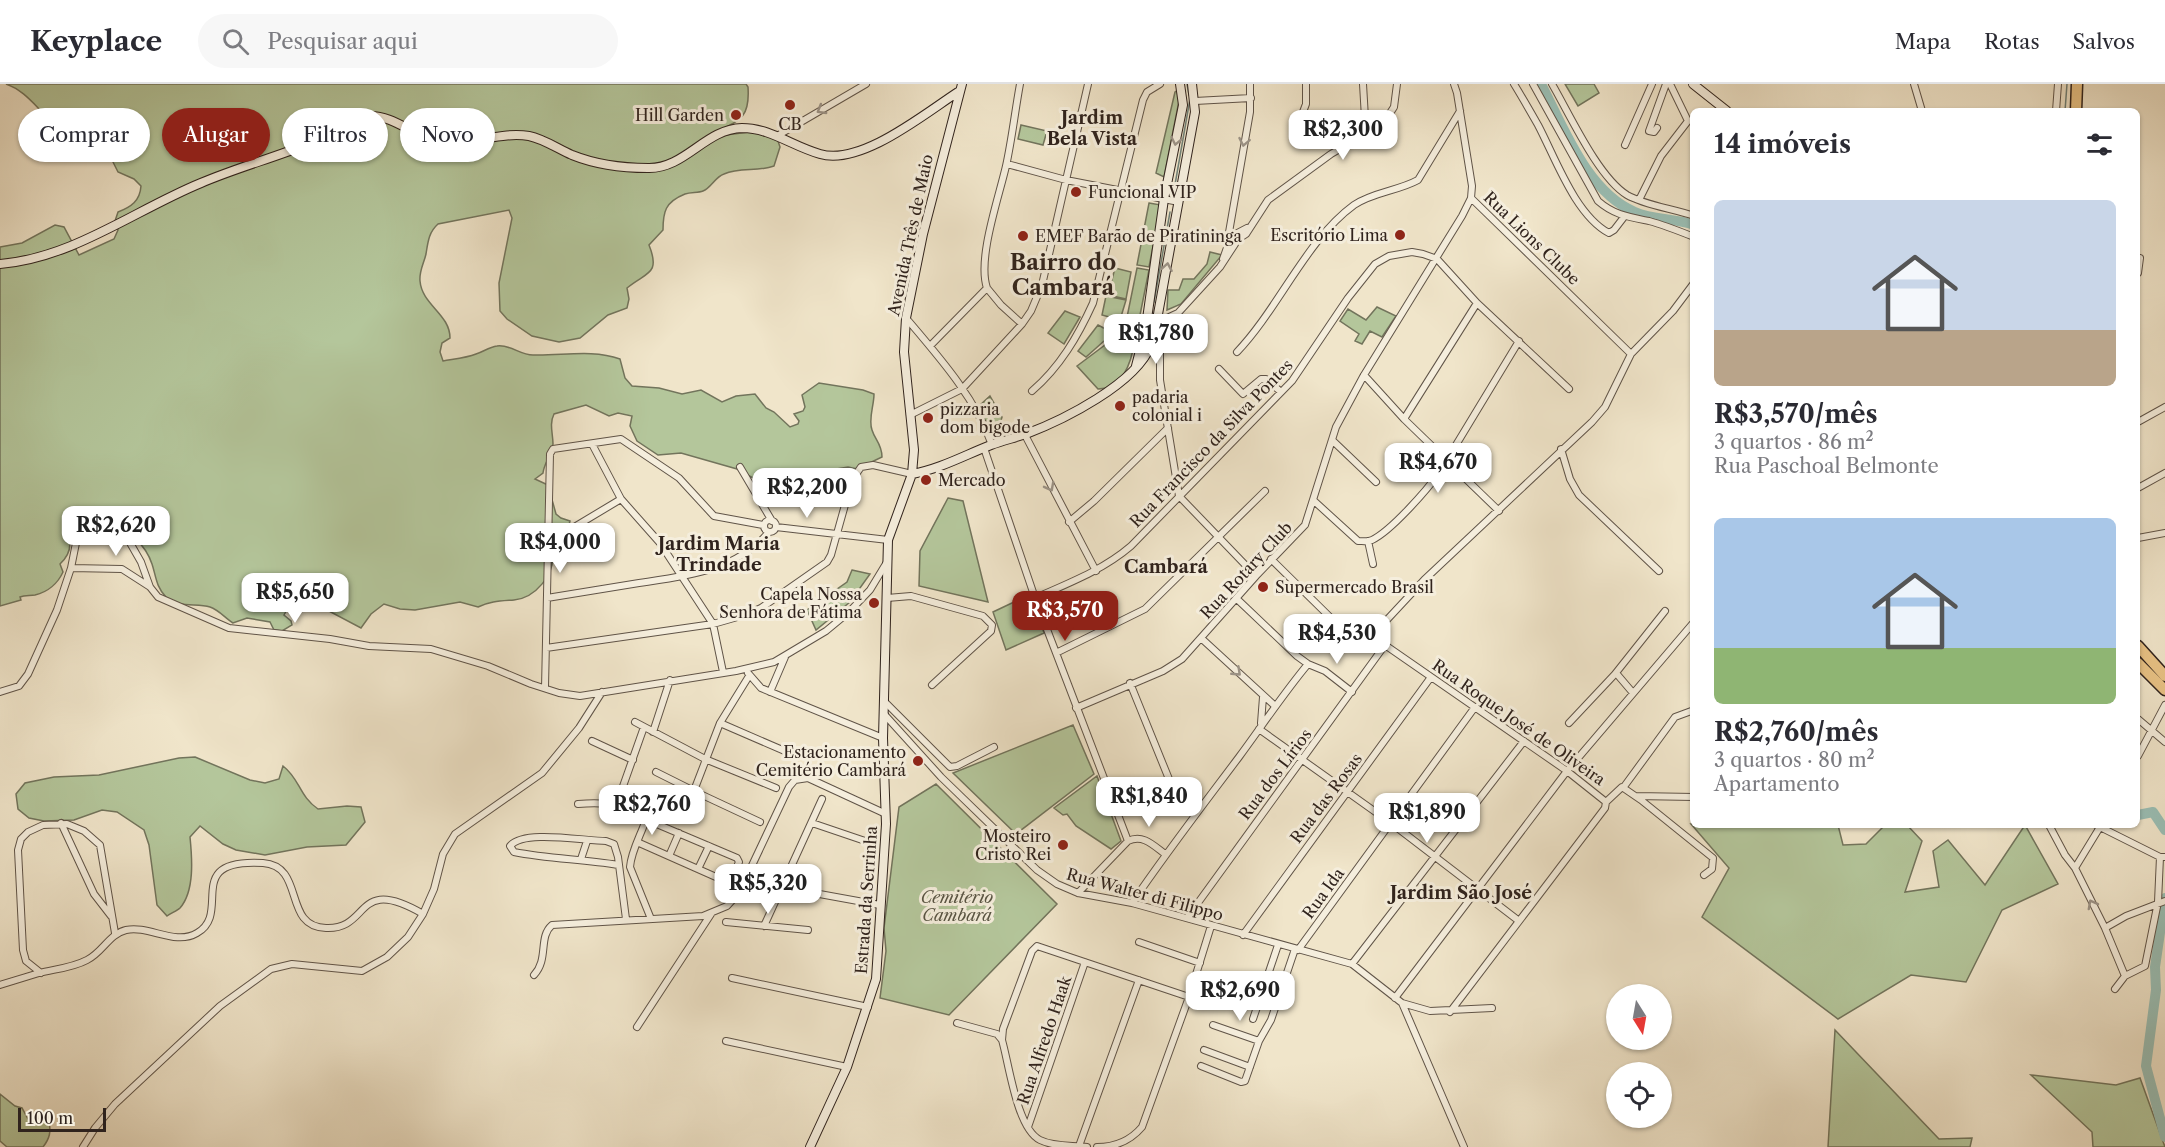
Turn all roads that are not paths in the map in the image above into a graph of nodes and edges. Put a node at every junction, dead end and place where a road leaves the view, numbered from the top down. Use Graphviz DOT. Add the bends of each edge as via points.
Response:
graph roads {
  1 [pos="866,84"];
  2 [pos="1020,84"];
  3 [pos="1088,84"];
  4 [pos="1160,84"];
  5 [pos="1180,84"];
  6 [pos="1192,84"];
  7 [pos="1250,84"];
  8 [pos="1306,84"];
  9 [pos="1363,84"];
  10 [pos="1397,84"];
  11 [pos="1454,84"];
  12 [pos="1514,84"];
  13 [pos="1533,84"];
  14 [pos="1552,84"];
  15 [pos="1652,84"];
  16 [pos="1668,84"];
  17 [pos="1693,84"];
  18 [pos="1914,84"];
  19 [pos="2058,84"];
  20 [pos="2077,84"];
  21 [pos="960,88"];
  22 [pos="1251,98"];
  23 [pos="945,100"];
  24 [pos="1195,100"];
  25 [pos="1723,108"];
  26 [pos="1921,108"];
  27 [pos="2056,108"];
  28 [pos="2076,108"];
  29 [pos="1460,110"];
  30 [pos="1303,112"];
  31 [pos="952,115"];
  32 [pos="1657,128"];
  33 [pos="1366,135"];
  34 [pos="777,136"];
  35 [pos="1625,145"];
  36 [pos="1006,164"];
  37 [pos="1066,180"];
  38 [pos="1120,190"];
  39 [pos="1471,198"];
  40 [pos="1164,199"];
  41 [pos="1639,200"];
  42 [pos="1179,202"];
  43 [pos="1690,215"];
  44 [pos="1624,217"];
  45 [pos="1690,236"];
  46 [pos="1233,240"];
  47 [pos="1437,259"];
  48 [pos="0,264"];
  49 [pos="987,288"];
  50 [pos="1690,288"];
  51 [pos="1477,303"];
  52 [pos="1178,313"];
  53 [pos="906,318"];
  54 [pos="1022,324"];
  55 [pos="1157,325"];
  56 [pos="1146,326"];
  57 [pos="1143,339"];
  58 [pos="1519,341"];
  59 [pos="1157,342"];
  60 [pos="930,346"];
  61 [pos="1237,352"];
  62 [pos="1631,354"];
  63 [pos="1136,366"];
  64 [pos="1219,369"];
  65 [pos="1364,375"];
  66 [pos="963,389"];
  67 [pos="1569,389"];
  68 [pos="1032,391"];
  69 [pos="1281,392"];
  70 [pos="2165,407"];
  71 [pos="910,415"];
  72 [pos="1404,419"];
  73 [pos="2140,421"];
  74 [pos="1168,428"];
  75 [pos="1024,435"];
  76 [pos="1332,440"];
  77 [pos="592,444"];
  78 [pos="988,446"];
  79 [pos="1562,449"];
  80 [pos="1446,462"];
  81 [pos="740,467"];
  82 [pos="2165,473"];
  83 [pos="912,474"];
  84 [pos="1376,482"];
  85 [pos="2140,487"];
  86 [pos="1265,490"];
  87 [pos="1179,496"];
  88 [pos="621,499"];
  89 [pos="1313,500"];
  90 [pos="1499,511"];
  91 [pos="1069,522"];
  92 [pos="774,524"];
  93 [pos="763,525"];
  94 [pos="768,532"];
  95 [pos="2165,533"];
  96 [pos="836,536"];
  97 [pos="549,537"];
  98 [pos="1218,538"];
  99 [pos="2140,538"];
  100 [pos="888,540"];
  101 [pos="1368,541"];
  102 [pos="888,558"];
  103 [pos="1271,560"];
  104 [pos="1373,564"];
  105 [pos="71,568"];
  106 [pos="1096,571"];
  107 [pos="1659,571"];
  108 [pos="681,576"];
  109 [pos="1256,576"];
  110 [pos="150,587"];
  111 [pos="547,598"];
  112 [pos="887,598"];
  113 [pos="1035,598"];
  114 [pos="1237,599"];
  115 [pos="1665,611"];
  116 [pos="712,624"];
  117 [pos="1690,627"];
  118 [pos="1201,638"];
  119 [pos="1370,638"];
  120 [pos="1385,645"];
  121 [pos="546,648"];
  122 [pos="2140,648"];
  123 [pos="1056,653"];
  124 [pos="786,656"];
  125 [pos="1308,664"];
  126 [pos="2140,665"];
  127 [pos="747,668"];
  128 [pos="723,672"];
  129 [pos="1616,674"];
  130 [pos="748,676"];
  131 [pos="1431,676"];
  132 [pos="2165,676"];
  133 [pos="670,680"];
  134 [pos="1130,683"];
  135 [pos="932,684"];
  136 [pos="544,688"];
  137 [pos="2165,690"];
  138 [pos="0,692"];
  139 [pos="602,692"];
  140 [pos="770,692"];
  141 [pos="1352,692"];
  142 [pos="1633,693"];
  143 [pos="1263,697"];
  144 [pos="884,701"];
  145 [pos="1274,705"];
  146 [pos="2165,705"];
  147 [pos="1475,707"];
  148 [pos="1076,708"];
  149 [pos="1690,711"];
  150 [pos="884,714"];
  151 [pos="2140,721"];
  152 [pos="635,722"];
  153 [pos="720,723"];
  154 [pos="1569,723"];
  155 [pos="1260,726"];
  156 [pos="644,727"];
  157 [pos="2150,729"];
  158 [pos="653,732"];
  159 [pos="884,738"];
  160 [pos="592,741"];
  161 [pos="1524,741"];
  162 [pos="2165,741"];
  163 [pos="994,747"];
  164 [pos="2140,752"];
  165 [pos="794,755"];
  166 [pos="705,759"];
  167 [pos="1303,759"];
  168 [pos="633,760"];
  169 [pos="1567,771"];
  170 [pos="656,772"];
  171 [pos="1171,784"];
  172 [pos="776,788"];
  173 [pos="1623,788"];
  174 [pos="697,792"];
  175 [pos="1348,793"];
  176 [pos="1635,796"];
  177 [pos="1690,797"];
  178 [pos="822,799"];
  179 [pos="1606,802"];
  180 [pos="578,804"];
  181 [pos="616,806"];
  182 [pos="886,814"];
  183 [pos="760,822"];
  184 [pos="61,823"];
  185 [pos="646,823"];
  186 [pos="812,823"];
  187 [pos="1391,823"];
  188 [pos="2050,828"];
  189 [pos="2097,828"];
  190 [pos="2102,828"];
  191 [pos="679,833"];
  192 [pos="587,841"];
  193 [pos="1128,841"];
  194 [pos="637,842"];
  195 [pos="871,843"];
  196 [pos="709,846"];
  197 [pos="1165,854"];
  198 [pos="669,856"];
  199 [pos="1433,857"];
  200 [pos="2163,857"];
  201 [pos="581,859"];
  202 [pos="618,865"];
  203 [pos="2074,868"];
  204 [pos="698,869"];
  205 [pos="1704,875"];
  206 [pos="781,887"];
  207 [pos="1476,889"];
  208 [pos="1078,893"];
  209 [pos="2162,902"];
  210 [pos="1132,903"];
  211 [pos="880,905"];
  212 [pos="712,913"];
  213 [pos="423,914"];
  214 [pos="112,916"];
  215 [pos="1187,918"];
  216 [pos="626,919"];
  217 [pos="651,919"];
  218 [pos="1519,921"];
  219 [pos="726,922"];
  220 [pos="764,926"];
  221 [pos="1211,926"];
  222 [pos="2105,928"];
  223 [pos="808,930"];
  224 [pos="115,933"];
  225 [pos="1243,935"];
  226 [pos="1139,942"];
  227 [pos="1278,945"];
  228 [pos="1296,950"];
  229 [pos="1085,962"];
  230 [pos="1200,963"];
  231 [pos="1352,964"];
  232 [pos="41,973"];
  233 [pos="534,975"];
  234 [pos="2125,976"];
  235 [pos="732,978"];
  236 [pos="1139,980"];
  237 [pos="0,986"];
  238 [pos="2115,989"];
  239 [pos="1190,997"];
  240 [pos="1395,998"];
  241 [pos="1401,1003"];
  242 [pos="868,1007"];
  243 [pos="1492,1008"];
  244 [pos="1450,1012"];
  245 [pos="1253,1019"];
  246 [pos="957,1023"];
  247 [pos="1213,1024"];
  248 [pos="637,1027"];
  249 [pos="1002,1040"];
  250 [pos="726,1041"];
  251 [pos="1259,1041"];
  252 [pos="1204,1050"];
  253 [pos="1201,1066"];
  254 [pos="847,1067"];
  255 [pos="1250,1067"];
  256 [pos="1028,1127"];
  257 [pos="1079,1146"];
  258 [pos="82,1147"];
  259 [pos="810,1147"];
  260 [pos="1087,1147"];
  261 [pos="1097,1147"];
  262 [pos="1464,1147"];
  1 -- 34 [label="street, one-way"];
  2 -- 36 [label="street"];
  3 -- 37 [label="street"];
  4 -- 38 [label="street" via="1145,94"];
  5 -- 40 [label="street, one-way" via="1183,105"];
  6 -- 24 [label="street"];
  7 -- 22 [label="street"];
  8 -- 30 [label="street"];
  9 -- 33 [label="street"];
  10 -- 33 [label="street" via="1390,116"];
  11 -- 29 [label="street, Rua Lions Clube"];
  12 -- 44 [label="street" via="1589,217 1609,233"];
  13 -- 44 [label="street" via="1598,201"];
  14 -- 41 [label="street" via="1603,171 1627,195"];
  15 -- 35 [label="street"];
  16 -- 32 [label="street" via="1649,131"];
  16 -- 41 [label="street" via="1688,121 1674,135"];
  17 -- 25 [label="street"];
  18 -- 26 [label="street"];
  19 -- 27 [label="street"];
  20 -- 28 [label="highway"];
  21 -- 23 [label="street"];
  21 -- 31 [label="street, Avenida Três de Maio"];
  22 -- 24 [label="street"];
  22 -- 46 [label="street, one-way"];
  23 -- 31 [label="street" via="952,101"];
  23 -- 34 [label="street" via="876,144 845,156 821,154"];
  24 -- 42 [label="street"];
  29 -- 39 [label="street, Rua Lions Clube"];
  29 -- 61 [label="street" via="1418,180 1367,198 1339,219 1258,330"];
  31 -- 53 [label="street, Avenida Três de Maio"];
  33 -- 46 [label="street" via="1323,159 1268,200 1246,234"];
  34 -- 48 [label="street" via="753,128 733,129 713,135 684,157 652,168 594,163 529,136 455,143 439,141 382,117 358,118 310,143 200,183 92,237 43,255"];
  36 -- 37 [label="street"];
  36 -- 49 [label="street" via="986,250"];
  37 -- 38 [label="street"];
  37 -- 54 [label="street" via="1039,294"];
  38 -- 40 [label="street"];
  38 -- 68 [label="street" via="1089,311 1065,354"];
  39 -- 47 [label="street, Rua Rotary Club"];
  39 -- 62 [label="street, Rua Lions Clube"];
  40 -- 42 [label="street"];
  40 -- 56 [label="street"];
  41 -- 43 [label="street"];
  55 -- 42 [label="street, one-way"];
  44 -- 45 [label="street" via="1650,221"];
  46 -- 52 [label="street" via="1222,263"];
  47 -- 51 [label="street"];
  47 -- 65 [label="street, Rua Rotary Club"];
  47 -- 69 [label="street, Rua Francisco da Silva Pontes" via="1412,252 1389,256 1375,264 1302,369"];
  49 -- 54 [label="street"];
  49 -- 60 [label="street"];
  50 -- 62 [label="street"];
  51 -- 58 [label="street"];
  51 -- 72 [label="street"];
  52 -- 55 [label="street"];
  52 -- 59 [label="street"];
  53 -- 60 [label="street"];
  53 -- 71 [label="street, Avenida Três de Maio" via="904,352"];
  54 -- 66 [label="street"];
  55 -- 56 [label="street"];
  55 -- 59 [label="street"];
  56 -- 57 [label="street"];
  57 -- 59 [label="street"];
  57 -- 63 [label="street"];
  58 -- 67 [label="street"];
  58 -- 80 [label="street"];
  59 -- 63 [label="street"];
  59 -- 74 [label="street"];
  60 -- 66 [label="street"];
  62 -- 79 [label="street" via="1605,407"];
  63 -- 75 [label="street" via="1103,394 1054,423"];
  64 -- 69 [label="street" via="1243,394 1261,379"];
  65 -- 72 [label="street"];
  65 -- 76 [label="street, Rua Rotary Club"];
  66 -- 71 [label="street"];
  66 -- 78 [label="street" via="987,429"];
  69 -- 87 [label="street, Rua Francisco da Silva Pontes"];
  70 -- 73 [label="street"];
  71 -- 83 [label="street, Avenida Três de Maio"];
  72 -- 80 [label="street"];
  74 -- 87 [label="street"];
  74 -- 91 [label="street"];
  75 -- 78 [label="street"];
  75 -- 91 [label="street, one-way"];
  76 -- 84 [label="street"];
  76 -- 89 [label="street, Rua Rotary Club"];
  77 -- 88 [label="street"];
  77 -- 93 [label="street" via="626,441 679,478 714,516"];
  77 -- 97 [label="street" via="557,448 550,454"];
  78 -- 83 [label="street"];
  78 -- 113 [label="street"];
  79 -- 90 [label="street"];
  79 -- 107 [label="street" via="1579,495"];
  80 -- 90 [label="street"];
  80 -- 101 [label="street" via="1430,485 1385,531"];
  81 -- 92 [label="street"];
  82 -- 85 [label="street"];
  83 -- 96 [label="street" via="873,465 861,467 852,480"];
  83 -- 100 [label="street, Avenida Três de Maio"];
  86 -- 98 [label="street"];
  87 -- 98 [label="street"];
  87 -- 106 [label="street, Rua Francisco da Silva Pontes" via="1131,546"];
  88 -- 97 [label="street" via="566,532"];
  88 -- 108 [label="street" via="660,543"];
  89 -- 101 [label="street" via="1358,541"];
  89 -- 103 [label="street, Rua Rotary Club" via="1305,525"];
  90 -- 119 [label="street" via="1424,580"];
  91 -- 106 [label="street"];
  92 -- 93 [label="street" via="767,521"];
  92 -- 94 [label="street" via="772,532"];
  92 -- 96 [label="street"];
  93 -- 94 [label="street"];
  94 -- 108 [label="street" via="759,544 731,562"];
  95 -- 99 [label="street"];
  96 -- 100 [label="street"];
  96 -- 116 [label="street" via="831,555 815,571 761,608"];
  97 -- 111 [label="street"];
  98 -- 109 [label="street"];
  98 -- 123 [label="street" via="1145,609"];
  100 -- 102 [label="street, Avenida Três de Maio"];
  101 -- 104 [label="street"];
  102 -- 112 [label="street, Avenida Três de Maio"];
  102 -- 124 [label="street" via="870,590 849,612"];
  103 -- 109 [label="street, Rua Rotary Club"];
  103 -- 119 [label="street, Rua Roque José de Oliveira" via="1337,624"];
  105 -- 110 [label="street" via="122,569"];
  105 -- 110 [label="street" via="77,538 89,532 110,532 129,541"];
  105 -- 138 [label="street" via="28,674 15,689"];
  106 -- 113 [label="street, Rua Francisco da Silva Pontes"];
  108 -- 111 [label="street"];
  108 -- 116 [label="street"];
  109 -- 114 [label="street, Rua Rotary Club"];
  110 -- 136 [label="street" via="168,603 229,628 369,646 431,649 461,656"];
  111 -- 121 [label="street"];
  112 -- 135 [label="street" via="911,596 983,616 992,626"];
  112 -- 144 [label="street, Avenida Três de Maio"];
  113 -- 123 [label="street"];
  114 -- 118 [label="street, Rua Rotary Club"];
  114 -- 125 [label="street"];
  115 -- 129 [label="street"];
  116 -- 121 [label="street"];
  116 -- 128 [label="street"];
  117 -- 142 [label="street"];
  118 -- 134 [label="street, Rua Rotary Club" via="1173,666"];
  118 -- 143 [label="street, one-way"];
  119 -- 120 [label="street, Rua Roque José de Oliveira"];
  120 -- 131 [label="street, Rua Roque José de Oliveira"];
  120 -- 141 [label="street, Rua dos Lírios"];
  121 -- 136 [label="street"];
  122 -- 132 [label="highway"];
  123 -- 148 [label="street"];
  124 -- 127 [label="street"];
  124 -- 140 [label="street"];
  125 -- 141 [label="street" via="1325,671"];
  125 -- 145 [label="street"];
  126 -- 137 [label="highway"];
  127 -- 128 [label="street"];
  127 -- 130 [label="street"];
  128 -- 133 [label="street"];
  129 -- 142 [label="street"];
  129 -- 154 [label="street"];
  130 -- 140 [label="street"];
  130 -- 153 [label="street"];
  131 -- 147 [label="street, Rua Roque José de Oliveira"];
  131 -- 175 [label="street, Rua das Rosas"];
  133 -- 139 [label="street"];
  133 -- 158 [label="street"];
  134 -- 148 [label="street, Rua Rotary Club"];
  134 -- 171 [label="street"];
  136 -- 139 [label="street" via="579,696"];
  139 -- 213 [label="street" via="579,729 542,773 455,834 443,854"];
  140 -- 159 [label="street"];
  141 -- 167 [label="street, Rua dos Lírios"];
  142 -- 169 [label="street"];
  143 -- 145 [label="street"];
  143 -- 155 [label="street"];
  144 -- 150 [label="street, Avenida Três de Maio"];
  144 -- 163 [label="street" via="950,767"];
  145 -- 155 [label="street"];
  146 -- 157 [label="street"];
  147 -- 161 [label="street, Rua Roque José de Oliveira"];
  147 -- 187 [label="street, Rua Ida"];
  148 -- 193 [label="street"];
  149 -- 173 [label="street" via="1675,717"];
  150 -- 159 [label="street, Estrada da Serrinha"];
  150 -- 208 [label="street, Rua Walter di Filippo" via="941,777 1037,870"];
  151 -- 157 [label="street"];
  152 -- 156 [label="street"];
  153 -- 165 [label="street"];
  153 -- 166 [label="street"];
  155 -- 167 [label="street"];
  155 -- 197 [label="street"];
  156 -- 158 [label="street"];
  156 -- 168 [label="street"];
  157 -- 162 [label="street"];
  157 -- 164 [label="street"];
  158 -- 166 [label="street"];
  159 -- 182 [label="street, Estrada da Serrinha"];
  160 -- 168 [label="street"];
  161 -- 169 [label="street, Rua Roque José de Oliveira"];
  161 -- 199 [label="street"];
  166 -- 172 [label="street"];
  166 -- 174 [label="street"];
  167 -- 175 [label="street"];
  167 -- 215 [label="street, Rua dos Lírios"];
  168 -- 181 [label="street"];
  169 -- 179 [label="street, Rua Roque José de Oliveira"];
  169 -- 207 [label="street"];
  170 -- 174 [label="street"];
  173 -- 176 [label="street"];
  173 -- 179 [label="street"];
  174 -- 183 [label="street"];
  175 -- 187 [label="street"];
  175 -- 225 [label="street, Rua das Rosas"];
  176 -- 177 [label="street"];
  176 -- 205 [label="street" via="1713,858 1712,868"];
  178 -- 186 [label="street"];
  179 -- 218 [label="street"];
  180 -- 181 [label="street" via="599,802"];
  181 -- 185 [label="street" via="634,810"];
  182 -- 211 [label="street, Estrada da Serrinha"];
  182 -- 212 [label="street" via="808,778 795,780 739,892 727,906"];
  184 -- 214 [label="street" via="94,894"];
  184 -- 214 [label="street" via="84,831 100,845"];
  184 -- 232 [label="street" via="34,827 18,849 23,950 26,961"];
  185 -- 191 [label="street"];
  185 -- 194 [label="street"];
  186 -- 195 [label="street"];
  186 -- 206 [label="street"];
  187 -- 199 [label="street"];
  187 -- 228 [label="street, Rua Ida"];
  188 -- 203 [label="street"];
  189 -- 203 [label="street"];
  190 -- 200 [label="street"];
  191 -- 196 [label="street"];
  191 -- 198 [label="street"];
  192 -- 201 [label="street"];
  192 -- 201 [label="street" via="531,837 515,840 510,846 514,852 549,859"];
  192 -- 202 [label="street" via="614,844"];
  193 -- 197 [label="street" via="1143,838"];
  193 -- 208 [label="street"];
  194 -- 198 [label="street"];
  194 -- 217 [label="street" via="630,867"];
  196 -- 204 [label="street"];
  196 -- 204 [label="street" via="737,858 739,864 727,882"];
  197 -- 210 [label="street"];
  198 -- 204 [label="street"];
  199 -- 207 [label="street"];
  199 -- 231 [label="street"];
  200 -- 209 [label="street"];
  201 -- 202 [label="street"];
  202 -- 216 [label="street"];
  222 -- 203 [label="street, one-way"];
  206 -- 211 [label="street"];
  206 -- 220 [label="street"];
  207 -- 218 [label="street"];
  207 -- 240 [label="street"];
  208 -- 210 [label="street, Rua Walter di Filippo"];
  209 -- 222 [label="street"];
  209 -- 234 [label="street" via="2145,966"];
  210 -- 215 [label="street, Rua Walter di Filippo"];
  211 -- 242 [label="street, Estrada da Serrinha" via="876,979"];
  212 -- 217 [label="street"];
  212 -- 248 [label="street"];
  213 -- 224 [label="street" via="404,903 383,899 370,903 339,926 320,928 297,909 283,869 263,863 237,864 226,866 215,878 207,922 196,934 176,937 138,929"];
  213 -- 258 [label="street" via="408,937 369,968 355,971 292,964 271,969 220,1006 115,1104"];
  214 -- 224 [label="street"];
  215 -- 221 [label="street, Rua Walter di Filippo"];
  216 -- 217 [label="street"];
  216 -- 233 [label="street" via="552,925 545,934 543,962"];
  218 -- 244 [label="street"];
  219 -- 220 [label="street"];
  220 -- 223 [label="street"];
  221 -- 225 [label="street, Rua Walter di Filippo"];
  221 -- 230 [label="street"];
  222 -- 234 [label="street"];
  224 -- 232 [label="street" via="102,950 85,961"];
  225 -- 227 [label="street, Rua Walter di Filippo"];
  226 -- 230 [label="street"];
  227 -- 228 [label="street, Rua Walter di Filippo"];
  227 -- 245 [label="street"];
  228 -- 231 [label="street, Rua Walter di Filippo"];
  228 -- 251 [label="street, Rua Ida" via="1271,1020"];
  229 -- 236 [label="street"];
  229 -- 249 [label="street" via="1034,947"];
  229 -- 256 [label="street, Rua Alfredo Haak"];
  230 -- 239 [label="street"];
  231 -- 240 [label="street, Rua Walter di Filippo"];
  232 -- 237 [label="street"];
  234 -- 238 [label="street"];
  235 -- 242 [label="street"];
  236 -- 239 [label="street"];
  236 -- 257 [label="street"];
  239 -- 261 [label="street" via="1142,1127 1120,1143"];
  240 -- 241 [label="street, Rua Walter di Filippo"];
  241 -- 244 [label="street, Rua Walter di Filippo"];
  241 -- 262 [label="street"];
  242 -- 254 [label="street, Estrada da Serrinha"];
  243 -- 244 [label="street, Rua Walter di Filippo"];
  246 -- 249 [label="street" via="997,1034"];
  247 -- 251 [label="street"];
  249 -- 256 [label="street"];
  250 -- 254 [label="street"];
  251 -- 255 [label="street, Rua Ida"];
  252 -- 255 [label="street"];
  253 -- 255 [label="street" via="1241,1082 1246,1080"];
  254 -- 259 [label="street, Estrada da Serrinha"];
  256 -- 257 [label="street" via="1037,1139 1048,1144"];
  257 -- 260 [label="street"];
}
